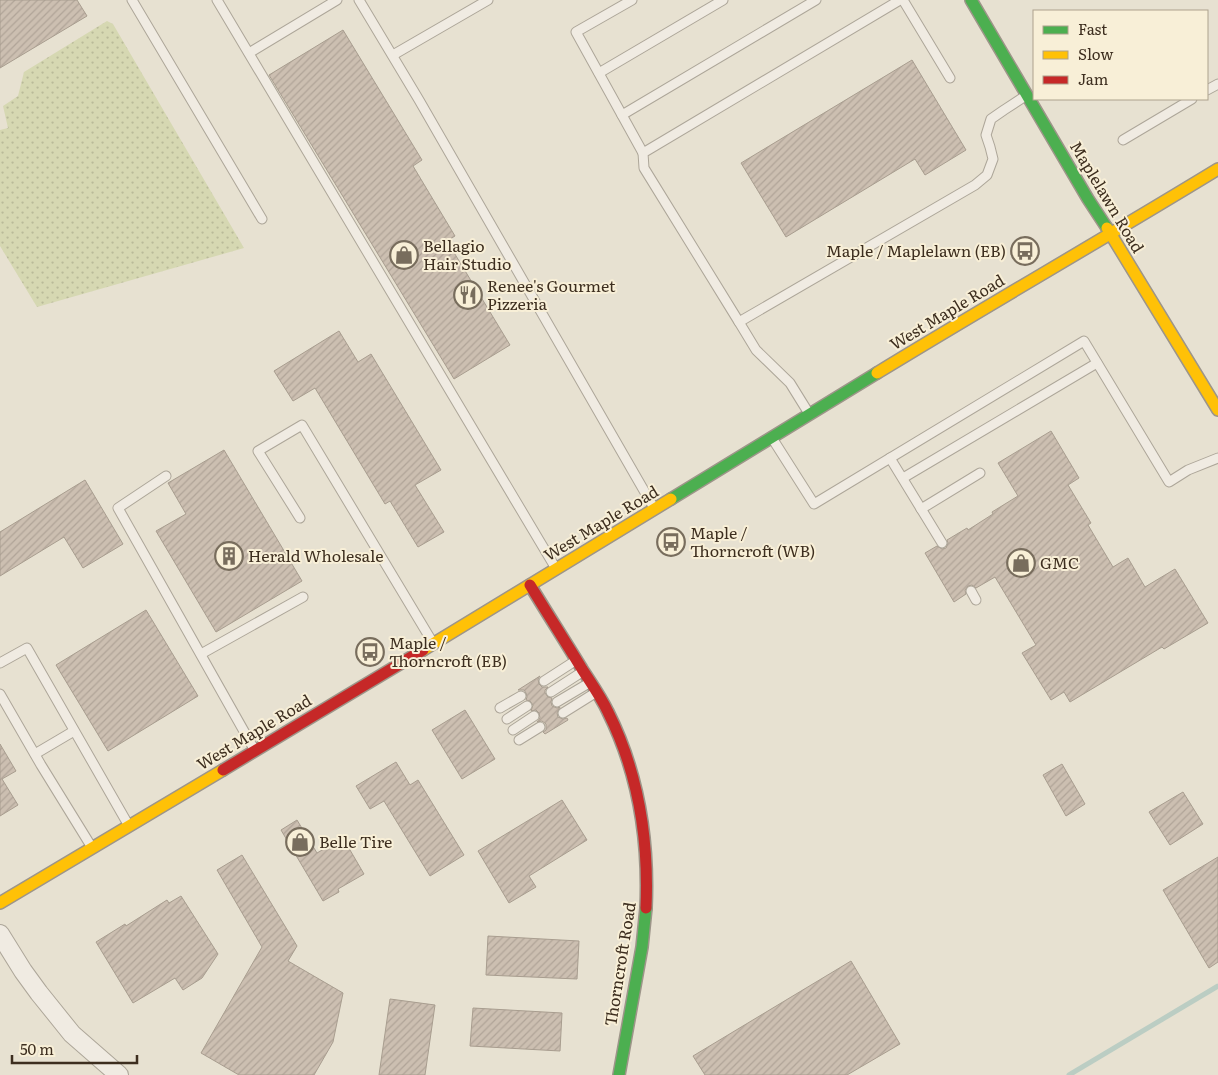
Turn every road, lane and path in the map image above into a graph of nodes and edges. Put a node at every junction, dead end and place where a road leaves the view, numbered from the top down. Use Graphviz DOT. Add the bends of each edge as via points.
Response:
graph roads {
  1 [pos="132,0"];
  2 [pos="217,0"];
  3 [pos="337,0"];
  4 [pos="359,0"];
  5 [pos="488,0"];
  6 [pos="632,0"];
  7 [pos="723,0"];
  8 [pos="816,0"];
  9 [pos="901,0"];
  10 [pos="971,0"];
  11 [pos="322,4"];
  12 [pos="250,53"];
  13 [pos="393,55"];
  14 [pos="599,73"];
  15 [pos="950,78"];
  16 [pos="1027,95"];
  17 [pos="1190,100"];
  18 [pos="622,115"];
  19 [pos="1123,140"];
  20 [pos="643,154"];
  21 [pos="1218,169"];
  22 [pos="262,219"];
  23 [pos="1111,234"];
  24 [pos="739,322"];
  25 [pos="1097,363"];
  26 [pos="1218,410"];
  27 [pos="810,414"];
  28 [pos="772,438"];
  29 [pos="890,458"];
  30 [pos="1218,458"];
  31 [pos="980,473"];
  32 [pos="166,476"];
  33 [pos="903,478"];
  34 [pos="655,509"];
  35 [pos="921,509"];
  36 [pos="300,518"];
  37 [pos="942,544"];
  38 [pos="556,569"];
  39 [pos="530,585"];
  40 [pos="971,591"];
  41 [pos="303,596"];
  42 [pos="976,600"];
  43 [pos="433,643"];
  44 [pos="201,654"];
  45 [pos="576,660"];
  46 [pos="0,663"];
  47 [pos="584,671"];
  48 [pos="544,681"];
  49 [pos="590,682"];
  50 [pos="550,692"];
  51 [pos="597,692"];
  52 [pos="0,694"];
  53 [pos="521,696"];
  54 [pos="557,702"];
  55 [pos="527,706"];
  56 [pos="500,708"];
  57 [pos="563,713"];
  58 [pos="534,716"];
  59 [pos="507,719"];
  60 [pos="540,727"];
  61 [pos="513,730"];
  62 [pos="74,731"];
  63 [pos="519,740"];
  64 [pos="255,751"];
  65 [pos="35,754"];
  66 [pos="129,826"];
  67 [pos="92,848"];
  68 [pos="0,903"];
  69 [pos="0,934"];
  70 [pos="119,1075"];
  71 [pos="619,1075"];
  1 -- 22 [label="lane"];
  2 -- 12 [label="lane"];
  3 -- 11 [label="lane"];
  4 -- 13 [label="lane"];
  5 -- 13 [label="lane"];
  6 -- 14 [label="lane" via="576,32"];
  7 -- 14 [label="lane"];
  8 -- 18 [label="lane"];
  9 -- 15 [label="lane"];
  9 -- 20 [label="lane"];
  10 -- 16 [label="main road, Maplelawn Road"];
  11 -- 12 [label="lane"];
  12 -- 38 [label="lane"];
  13 -- 34 [label="lane"];
  14 -- 18 [label="lane"];
  16 -- 23 [label="main road, Maplelawn Road"];
  16 -- 24 [label="lane" via="991,119 986,135 993,159 987,175 975,185"];
  17 -- 19 [label="lane"];
  18 -- 20 [label="lane"];
  20 -- 24 [label="lane" via="644,168"];
  21 -- 23 [label="main road, West Maple Road"];
  23 -- 26 [label="main road, Maplelawn Road"];
  23 -- 27 [label="main road, West Maple Road"];
  24 -- 27 [label="lane" via="756,350 790,383"];
  25 -- 29 [label="lane" via="1084,340"];
  25 -- 30 [label="lane" via="1169,482"];
  25 -- 33 [label="lane"];
  27 -- 28 [label="main road, West Maple Road"];
  28 -- 29 [label="lane" via="814,504"];
  28 -- 34 [label="main road, West Maple Road"];
  29 -- 33 [label="lane"];
  31 -- 35 [label="lane"];
  32 -- 44 [label="lane" via="118,508"];
  33 -- 35 [label="lane"];
  34 -- 38 [label="main road, West Maple Road"];
  35 -- 37 [label="lane"];
  36 -- 43 [label="lane" via="258,451 302,424"];
  38 -- 39 [label="main road, West Maple Road"];
  39 -- 43 [label="main road, West Maple Road"];
  39 -- 45 [label="main road, Thorncroft Road"];
  40 -- 42 [label="lane"];
  41 -- 44 [label="lane"];
  43 -- 64 [label="main road, West Maple Road"];
  44 -- 64 [label="lane"];
  45 -- 47 [label="main road, Thorncroft Road"];
  45 -- 48 [label="lane"];
  46 -- 62 [label="lane" via="26,648"];
  47 -- 49 [label="main road, Thorncroft Road"];
  47 -- 50 [label="lane"];
  49 -- 51 [label="main road, Thorncroft Road"];
  49 -- 54 [label="lane"];
  51 -- 57 [label="lane"];
  51 -- 71 [label="main road, Thorncroft Road" via="620,738 635,783 647,867 642,948"];
  52 -- 65 [label="lane"];
  53 -- 56 [label="lane"];
  55 -- 59 [label="lane"];
  58 -- 61 [label="lane"];
  60 -- 63 [label="lane"];
  62 -- 65 [label="lane"];
  62 -- 66 [label="lane"];
  64 -- 66 [label="main road, West Maple Road"];
  65 -- 67 [label="lane"];
  66 -- 67 [label="main road, West Maple Road"];
  67 -- 68 [label="main road, West Maple Road"];
  69 -- 70 [label="street" via="33,986 72,1034"];
}
